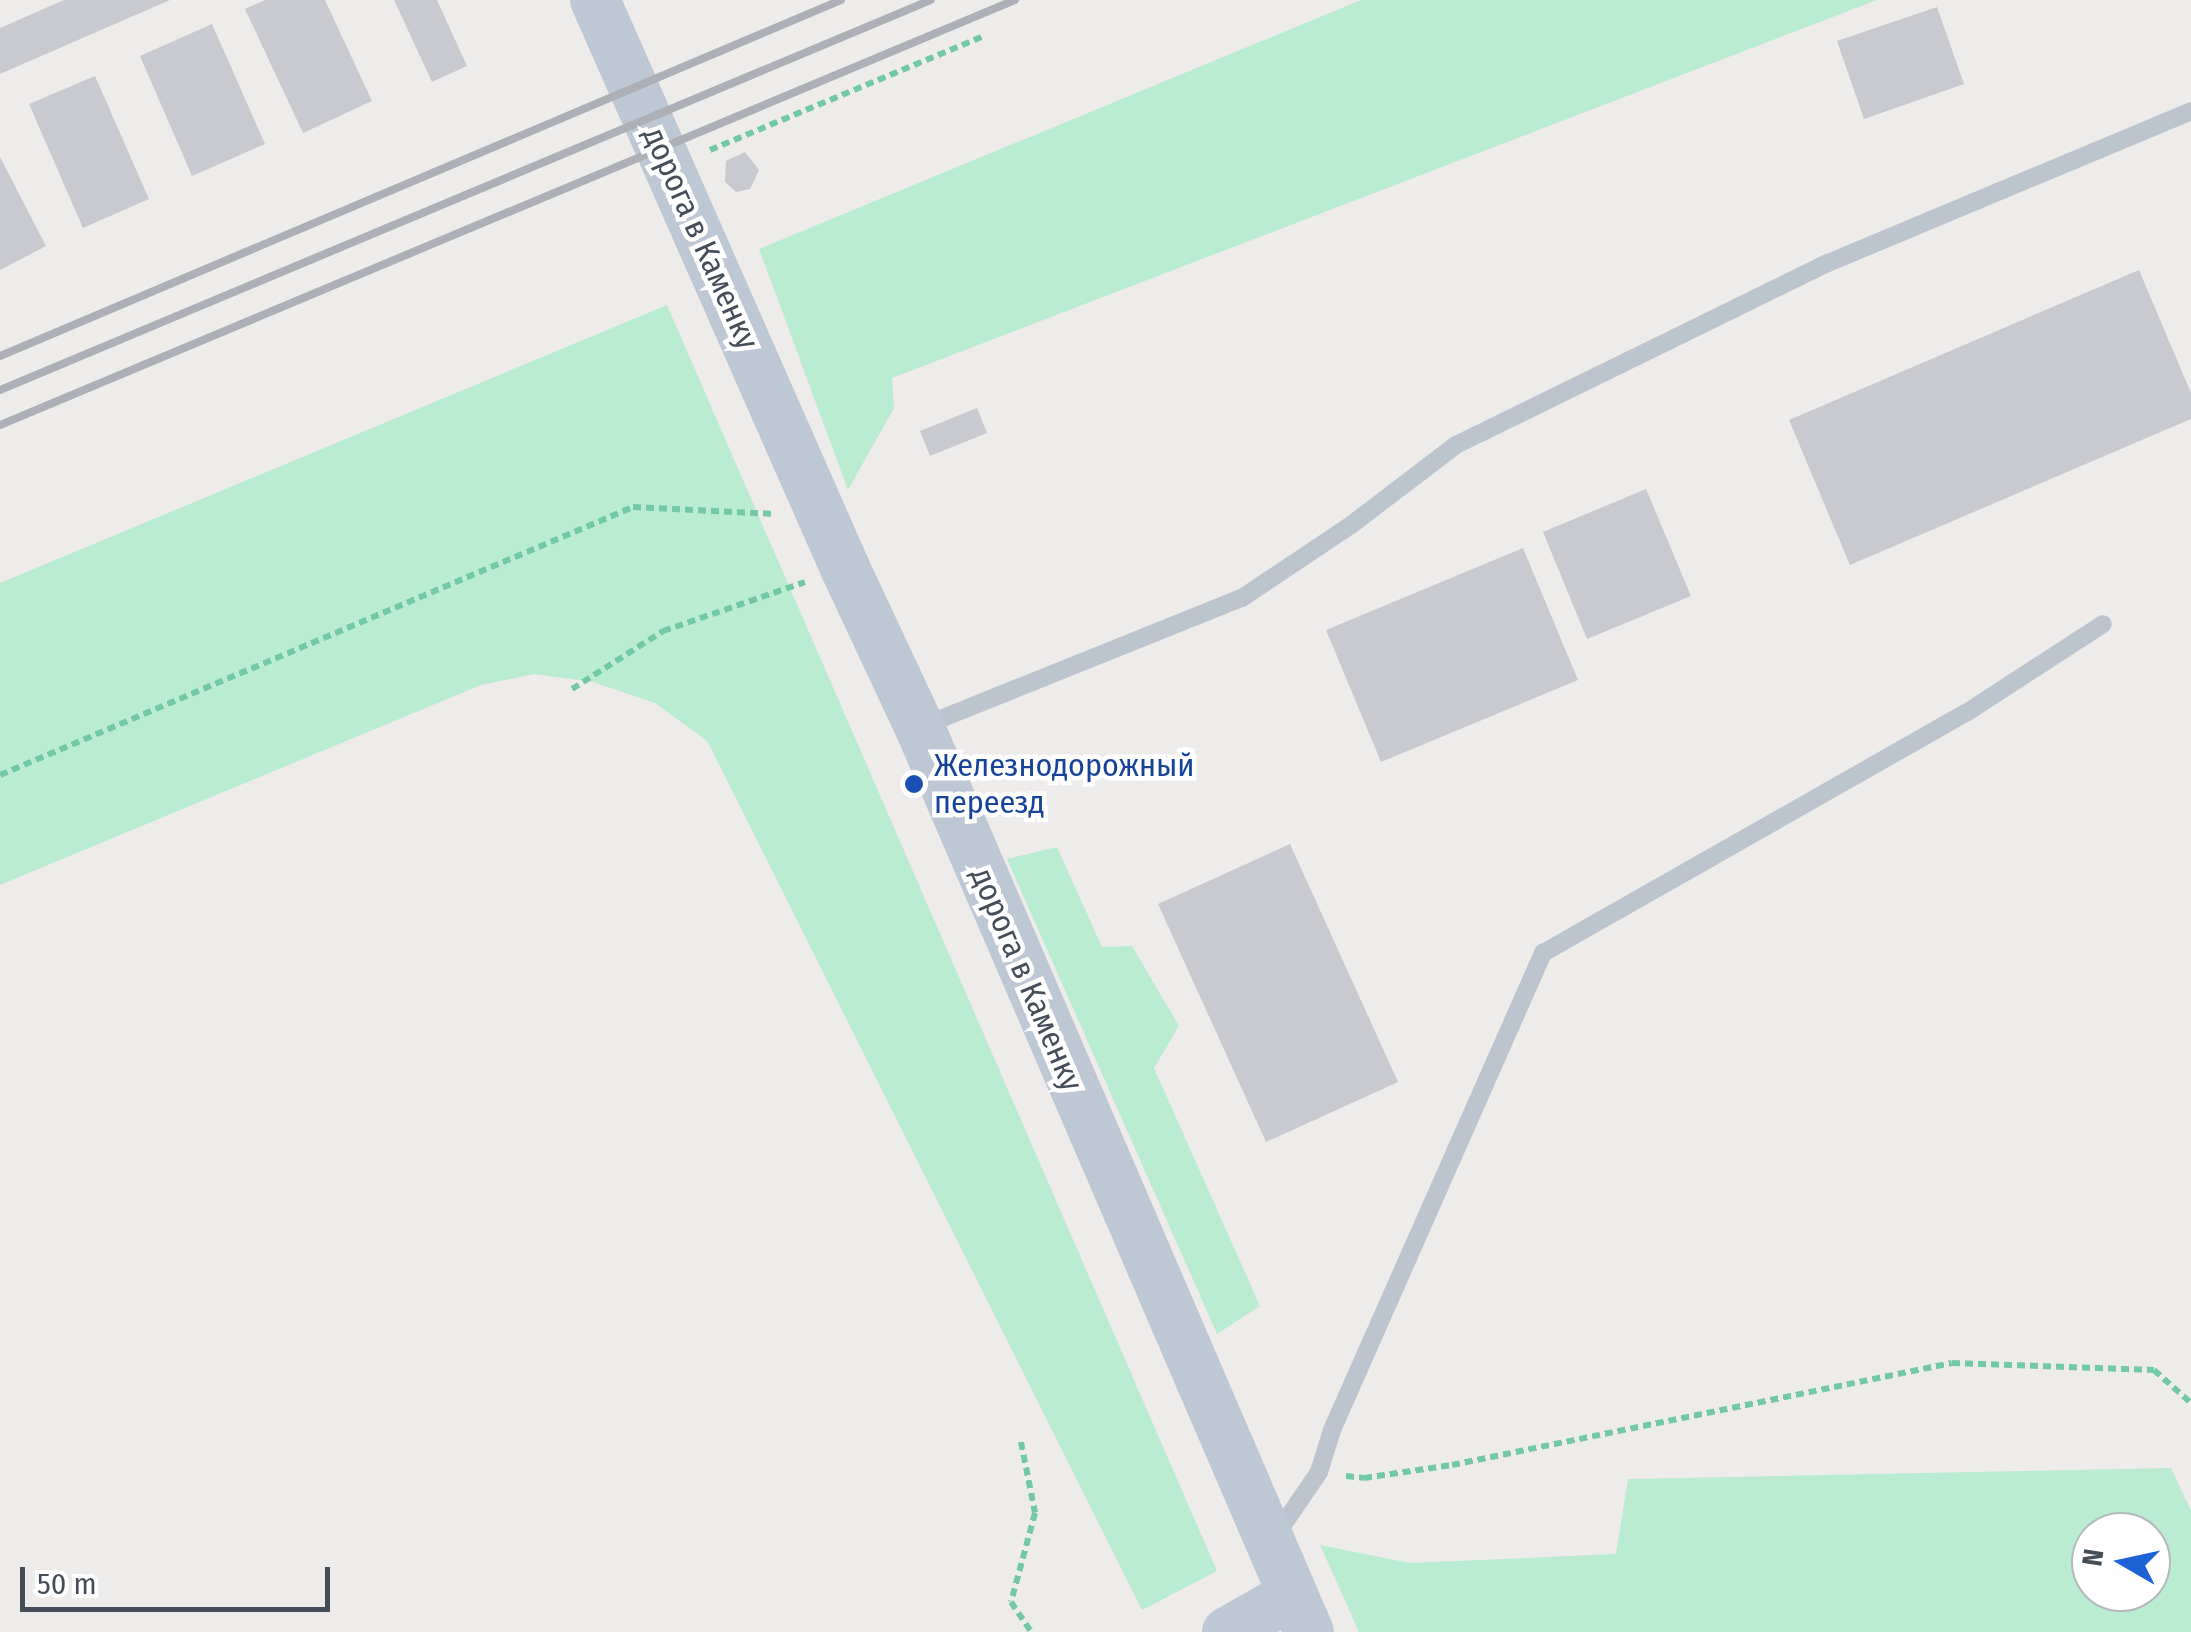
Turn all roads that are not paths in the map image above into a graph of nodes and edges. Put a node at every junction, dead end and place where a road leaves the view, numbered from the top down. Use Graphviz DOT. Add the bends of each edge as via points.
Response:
graph roads {
  1 [pos="595,0"];
  2 [pos="2191,111"];
  3 [pos="2103,624"];
  4 [pos="920,728"];
  5 [pos="1269,1546"];
  6 [pos="1300,1614"];
  7 [pos="1227,1632"];
  1 -- 4 [label="street, дорога в Каменку"];
  2 -- 4 [label="lane" via="1828,263 1456,445 1242,598"];
  3 -- 5 [label="lane" via="1966,712 1542,953 1319,1472"];
  4 -- 5 [label="street, дорога в Каменку"];
  5 -- 6 [label="street, дорога в Каменку"];
  6 -- 7 [label="street"];
}
